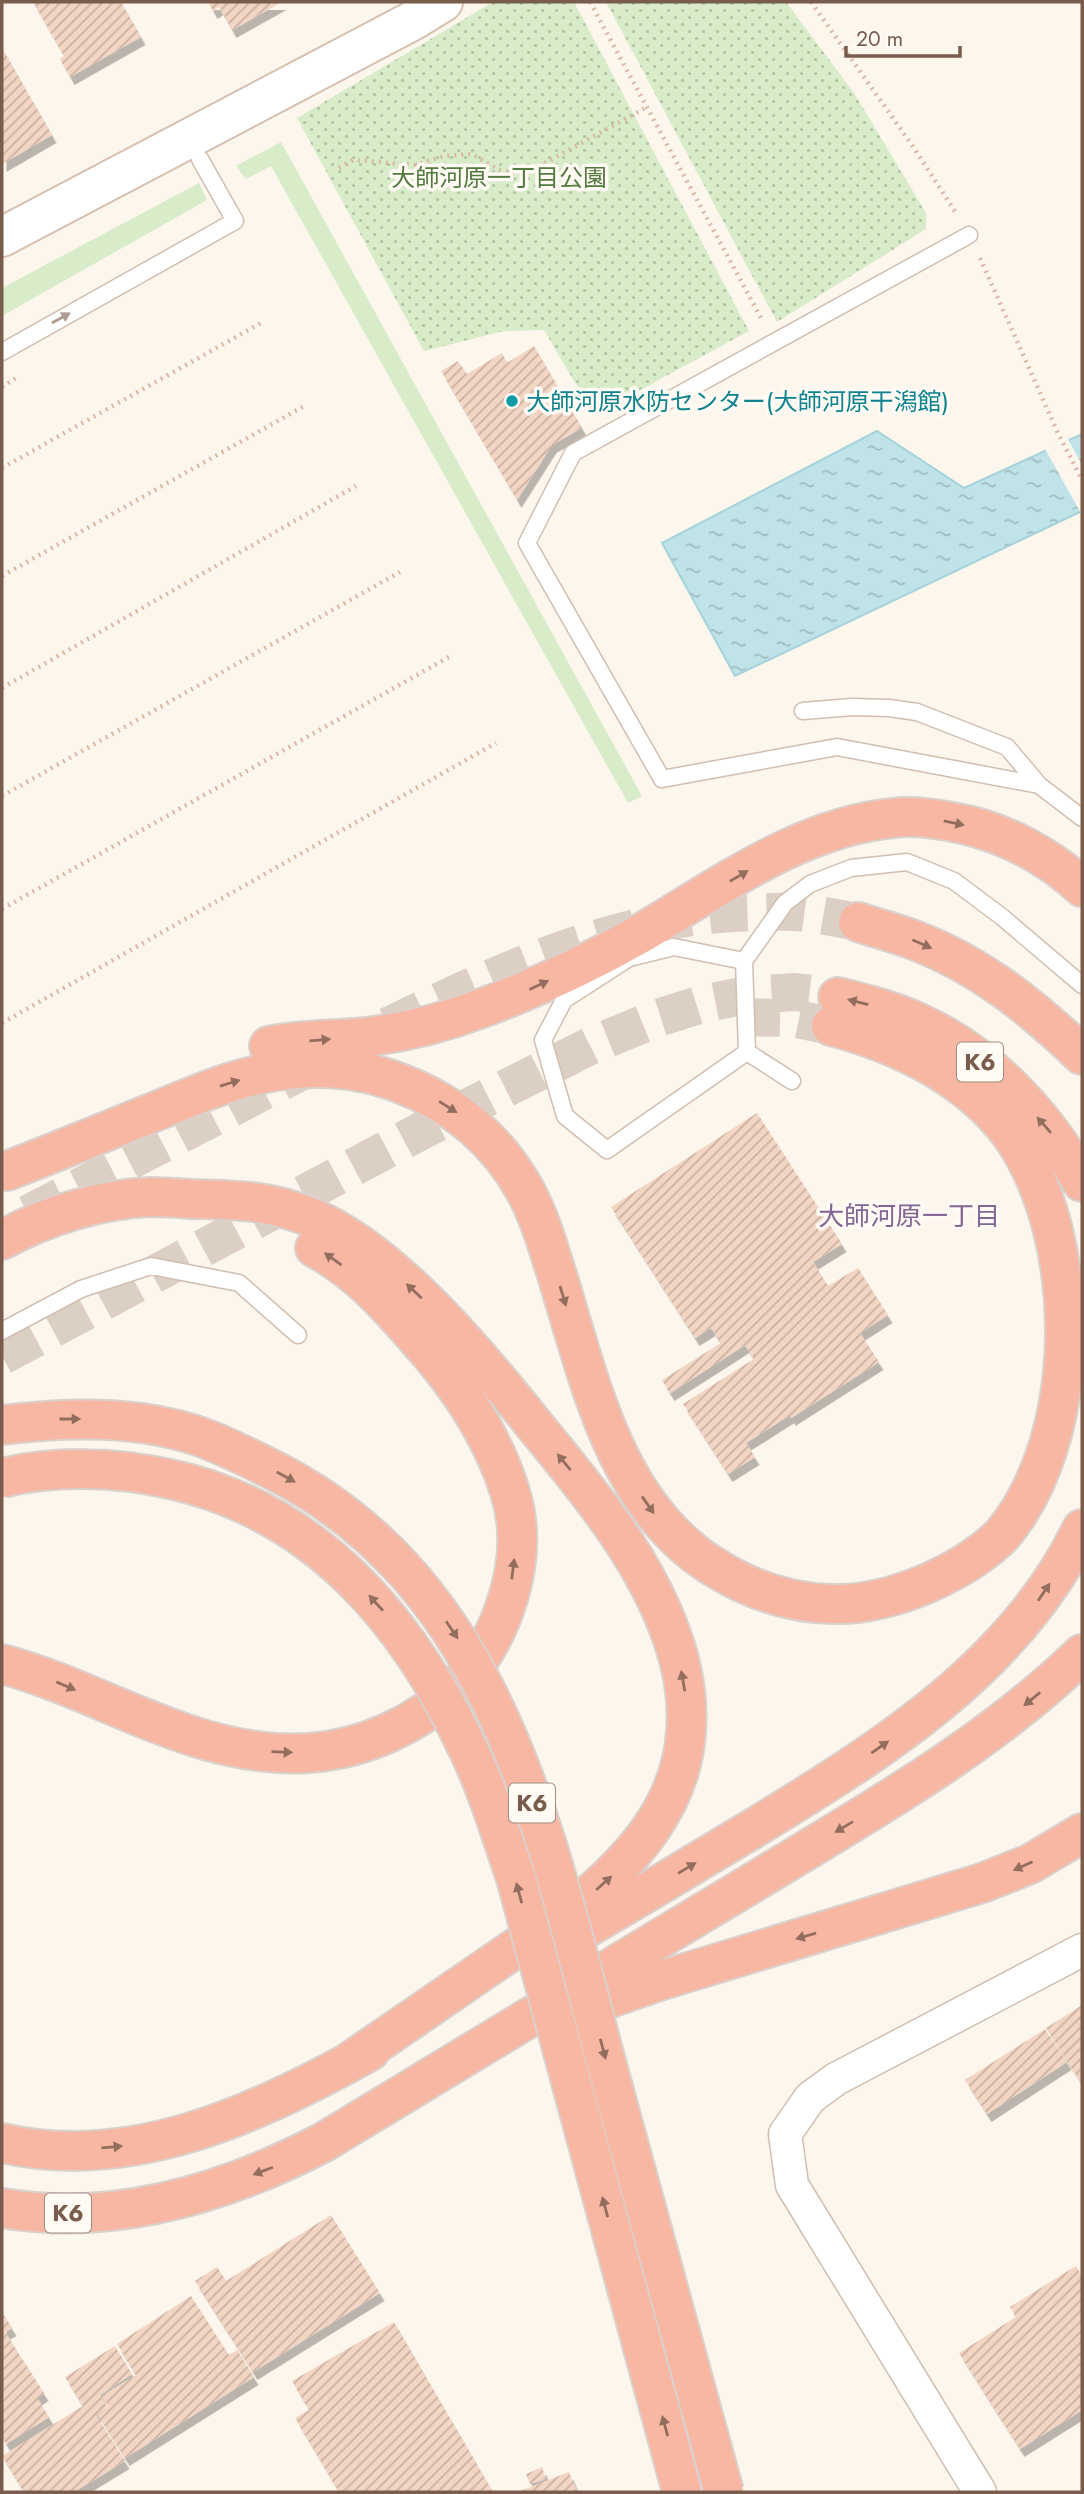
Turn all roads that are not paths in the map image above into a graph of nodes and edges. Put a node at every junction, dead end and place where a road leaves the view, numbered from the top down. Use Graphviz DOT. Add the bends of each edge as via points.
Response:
graph roads {
  1 [pos="443,2"];
  2 [pos="200,159"];
  3 [pos="969,234"];
  4 [pos="2,236"];
  5 [pos="2,352"];
  6 [pos="803,712"];
  7 [pos="1039,785"];
  8 [pos="1082,818"];
  9 [pos="1082,887"];
  10 [pos="858,922"];
  11 [pos="744,961"];
  12 [pos="1082,985"];
  13 [pos="747,1052"];
  14 [pos="1082,1055"];
  15 [pos="792,1081"];
  16 [pos="4,1173"];
  17 [pos="1082,1182"];
  18 [pos="98,1205"];
  19 [pos="2,1240"];
  20 [pos="2,1331"];
  21 [pos="298,1335"];
  22 [pos="2,1425"];
  23 [pos="2,1478"];
  24 [pos="1082,1529"];
  25 [pos="1082,1654"];
  26 [pos="2,1664"];
  27 [pos="1082,1833"];
  28 [pos="1082,1950"];
  29 [pos="348,2063"];
  30 [pos="324,2142"];
  31 [pos="2,2143"];
  32 [pos="2,2198"];
  33 [pos="2,2208"];
  34 [pos="134,2208"];
  35 [pos="682,2492"];
  36 [pos="724,2492"];
  37 [pos="980,2492"];
  1 -- 4 [label="street"];
  5 -- 2 [label="lane, one-way" via="235,221"];
  3 -- 7 [label="lane" via="573,453 527,543 662,779 837,747"];
  6 -- 7 [label="lane" via="852,707 918,712 1007,747"];
  7 -- 8 [label="lane"];
  16 -- 9 [label="highway, one-way" via="187,1073 229,1056 280,1044 374,1036 479,1010 637,935 763,862 852,825 939,819 987,830 1034,852"];
  10 -- 14 [label="highway, one-way" via="914,940 972,967 1032,1009"];
  11 -- 12 [label="lane" via="785,903 810,884 851,868 907,862 954,881"];
  11 -- 13 [label="lane"];
  11 -- 13 [label="lane" via="674,947 629,958 564,1000 543,1040 565,1116 607,1150"];
  13 -- 15 [label="lane"];
  16 -- 17 [label="highway, K6" via="210,1089 282,1070 319,1067 354,1071 424,1092 482,1133 526,1192 593,1393 626,1470 657,1517 674,1537 732,1579 801,1602 837,1605 908,1592 974,1559 1002,1535 1042,1475 1066,1402 1071,1321 1059,1233 1046,1196 1011,1135 962,1086 834,1011 881,1007 957,1045 994,1072 1052,1135"];
  18 -- 19 [label="highway" via="60,1214"];
  26 -- 18 [label="highway, one-way" via="186,1736 227,1746 309,1753 347,1747 382,1737 414,1720 471,1671 506,1609 514,1572 511,1494 497,1456 473,1412 424,1346 361,1281 292,1236 250,1223"];
  29 -- 18 [label="highway, one-way" via="574,1908 632,1856 652,1830 680,1765 686,1733 680,1661 650,1586 605,1516 514,1399 390,1269 312,1217 272,1205 233,1198 148,1197"];
  20 -- 21 [label="lane" via="81,1289 151,1266 239,1283"];
  22 -- 36 [label="highway, K6, one-way, bridge" via="48,1419 153,1425 201,1437 245,1456 290,1478 365,1532 406,1570 451,1629 502,1720 553,1865"];
  35 -- 23 [label="highway, K6, one-way, bridge" via="516,1878 469,1750 408,1642 323,1552 233,1498 192,1484 105,1469"];
  29 -- 24 [label="highway, one-way" via="622,1908 841,1775 926,1714 999,1649 1030,1613"];
  25 -- 30 [label="highway, K6, one-way" via="1006,1720 911,1786"];
  27 -- 30 [label="highway, one-way" via="1030,1864 982,1883 613,1997 533,2036 416,2104"];
  28 -- 37 [label="street" via="836,2079 810,2098 785,2134 792,2185"];
  31 -- 29 [label="highway, one-way" via="44,2150 116,2147 189,2133 264,2106"];
  30 -- 34 [label="highway, K6, one-way" via="234,2182"];
  32 -- 34 [label="highway" via="79,2208"];
  33 -- 34 [label="highway, K6" via="83,2214"];
}
